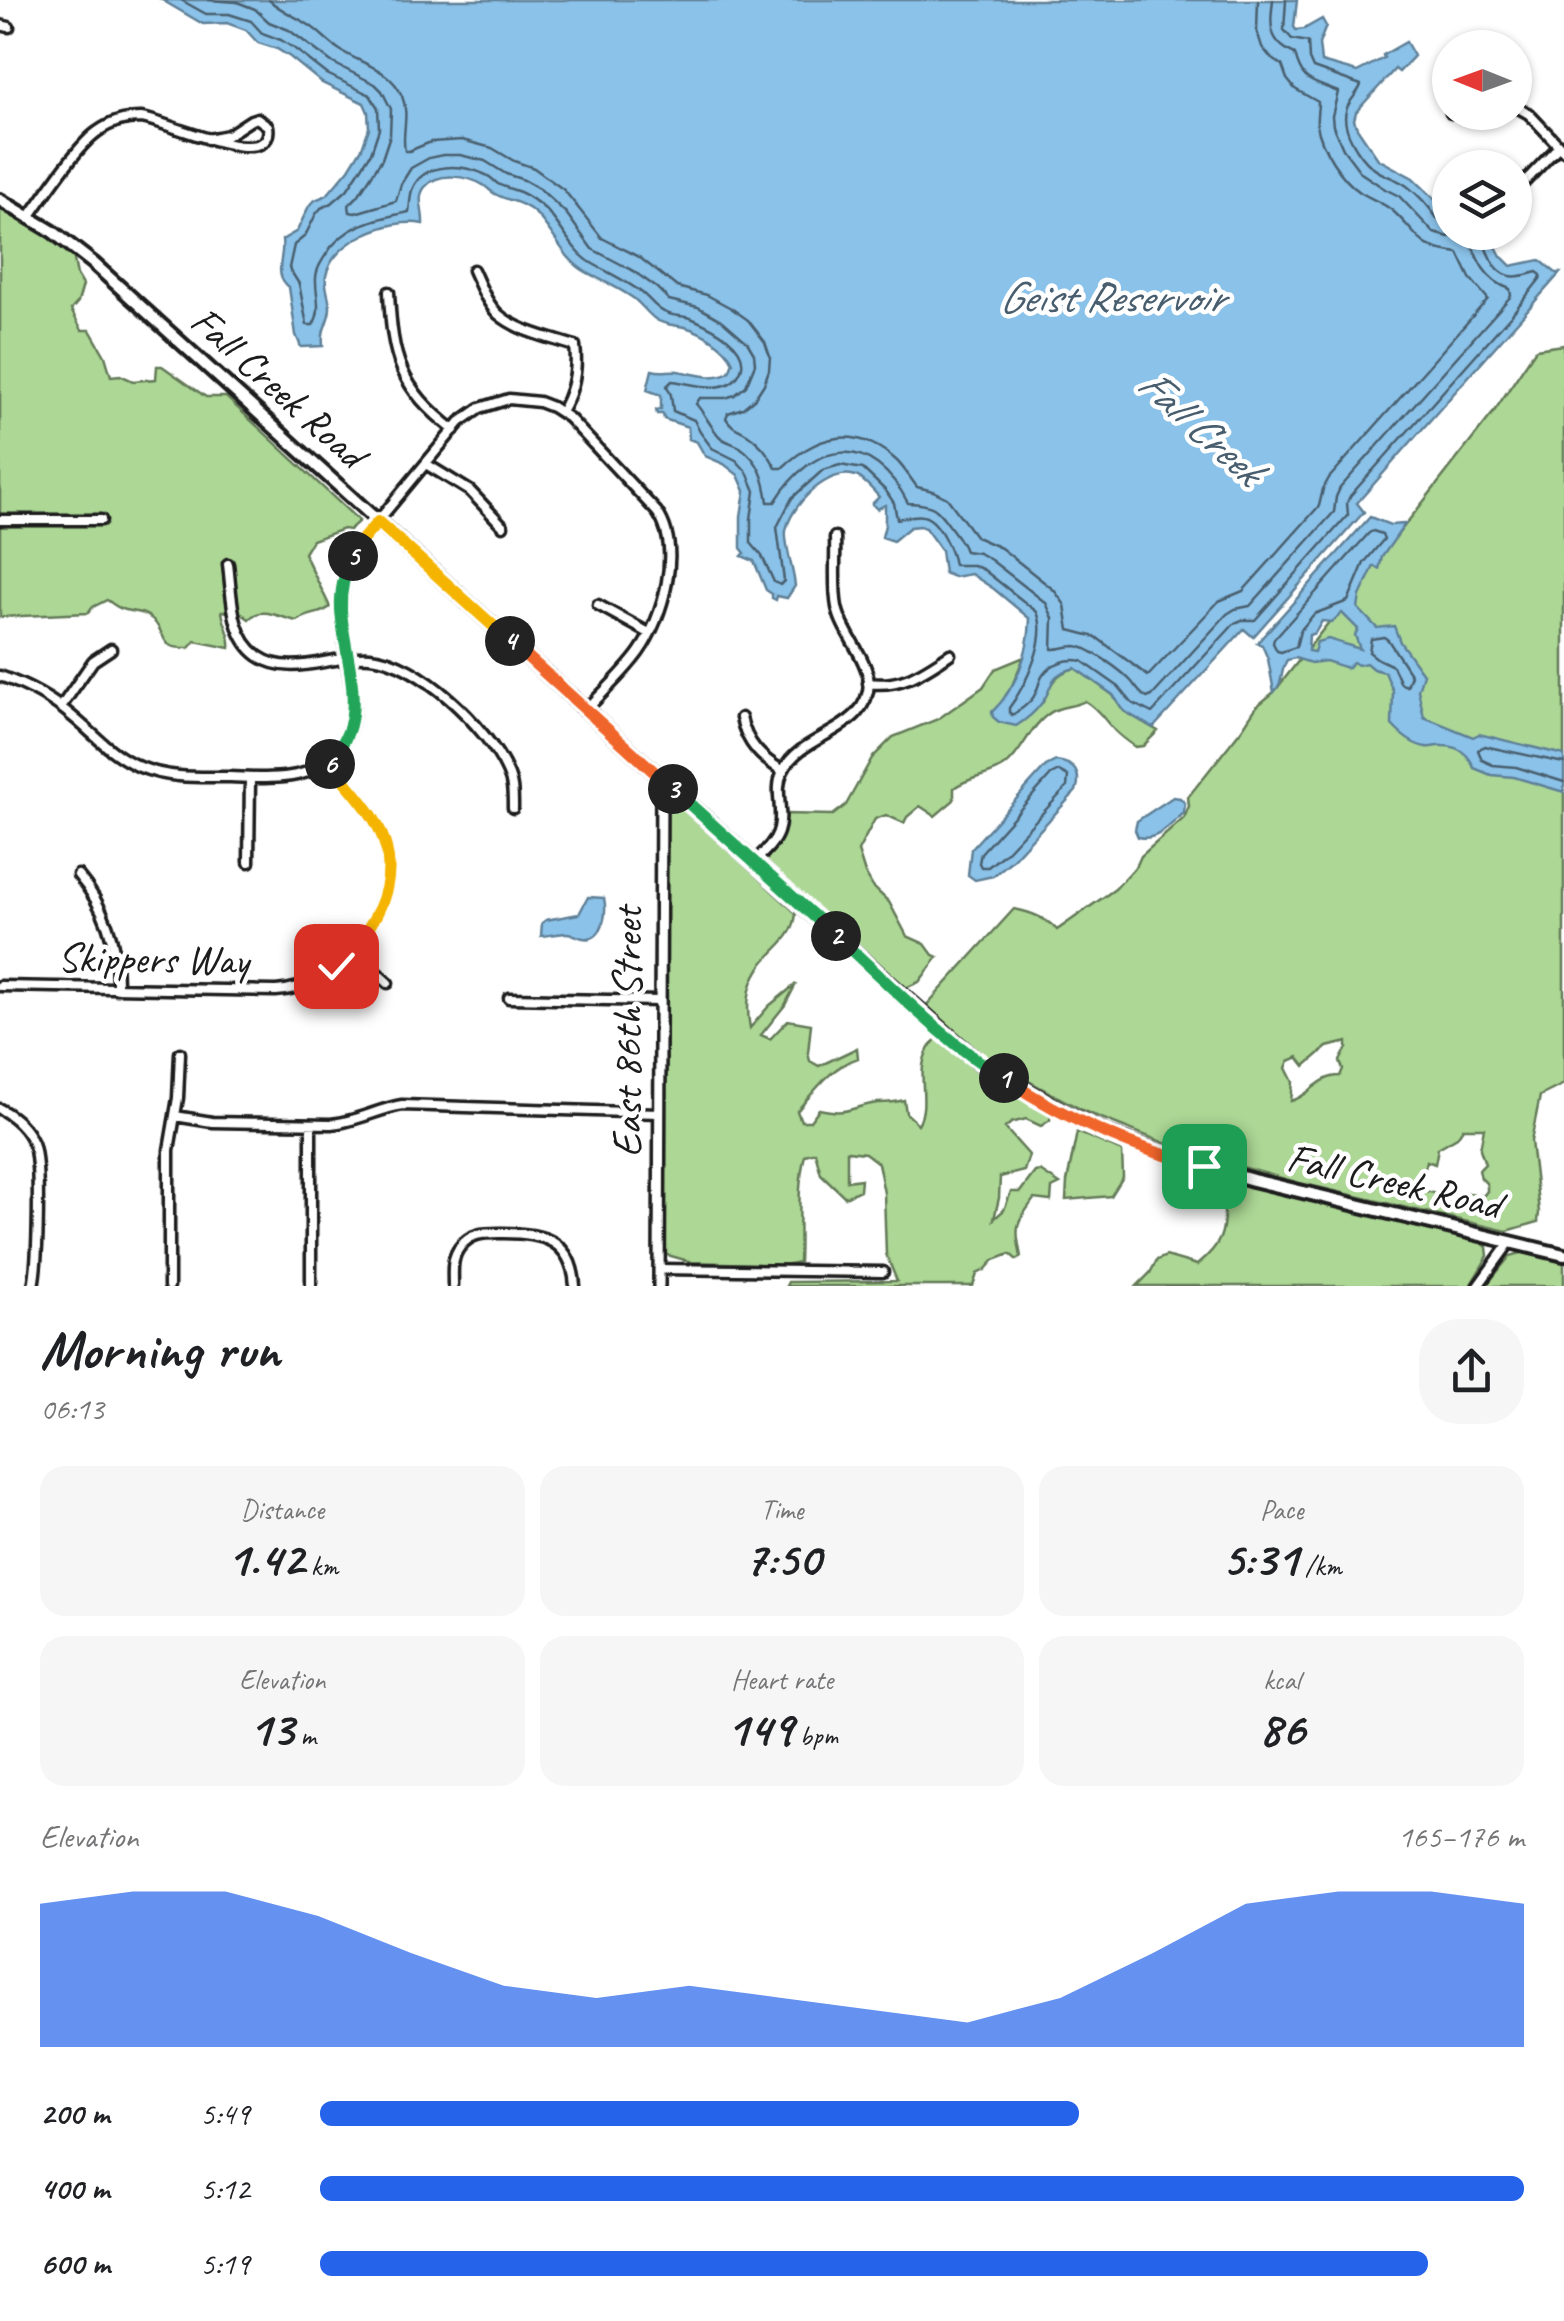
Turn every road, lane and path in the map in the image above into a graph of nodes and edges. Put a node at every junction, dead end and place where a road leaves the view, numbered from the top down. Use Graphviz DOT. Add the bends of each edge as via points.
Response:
graph roads {
  1 [pos="1532,117"];
  2 [pos="208,139"];
  3 [pos="1562,148"];
  4 [pos="1532,176"];
  5 [pos="0,200"];
  6 [pos="29,216"];
  7 [pos="474,270"];
  8 [pos="389,292"];
  9 [pos="561,412"];
  10 [pos="454,430"];
  11 [pos="426,464"];
  12 [pos="0,520"];
  13 [pos="101,520"];
  14 [pos="378,522"];
  15 [pos="503,526"];
  16 [pos="836,538"];
  17 [pos="228,564"];
  18 [pos="598,605"];
  19 [pos="649,634"];
  20 [pos="111,648"];
  21 [pos="950,654"];
  22 [pos="347,658"];
  23 [pos="0,676"];
  24 [pos="868,683"];
  25 [pos="61,707"];
  26 [pos="586,710"];
  27 [pos="741,718"];
  28 [pos="327,761"];
  29 [pos="783,771"];
  30 [pos="250,778"];
  31 [pos="660,778"];
  32 [pos="513,808"];
  33 [pos="249,862"];
  34 [pos="754,862"];
  35 [pos="78,874"];
  36 [pos="352,950"];
  37 [pos="388,983"];
  38 [pos="0,986"];
  39 [pos="117,988"];
  40 [pos="510,998"];
  41 [pos="659,1001"];
  42 [pos="180,1053"];
  43 [pos="0,1109"];
  44 [pos="659,1112"];
  45 [pos="175,1116"];
  46 [pos="311,1124"];
  47 [pos="1510,1242"];
  48 [pos="1564,1256"];
  49 [pos="658,1269"];
  50 [pos="884,1272"];
  51 [pos="453,1285"];
  52 [pos="32,1286"];
  53 [pos="168,1286"];
  54 [pos="311,1286"];
  55 [pos="575,1286"];
  56 [pos="658,1286"];
  57 [pos="1478,1286"];
  1 -- 3 [label="street"];
  2 -- 2 [label="street" via="250,148 263,144 269,132 257,118"];
  2 -- 6 [label="street" via="150,119 113,123 88,140"];
  3 -- 4 [label="street"];
  5 -- 6 [label="main road, Fall Creek Road"];
  6 -- 14 [label="main road, Fall Creek Road" via="93,263"];
  7 -- 9 [label="street" via="499,315 574,346 574,384"];
  8 -- 10 [label="street" via="401,370 421,402"];
  9 -- 10 [label="street" via="533,400 506,400 480,408"];
  9 -- 19 [label="street" via="667,530 670,558"];
  10 -- 11 [label="street"];
  11 -- 14 [label="street"];
  11 -- 15 [label="street" via="475,496"];
  12 -- 13 [label="street"];
  14 -- 22 [label="street" via="359,544 344,580"];
  14 -- 26 [label="main road, Fall Creek Road"];
  16 -- 24 [label="street" via="836,604"];
  17 -- 22 [label="street" via="236,622 252,651 286,666"];
  18 -- 19 [label="street"];
  19 -- 26 [label="street"];
  20 -- 25 [label="street"];
  21 -- 24 [label="street" via="906,681"];
  22 -- 28 [label="street" via="352,723"];
  22 -- 32 [label="street" via="385,659 429,683 494,746 508,772"];
  23 -- 25 [label="street"];
  24 -- 29 [label="street" via="854,716 795,755"];
  25 -- 30 [label="street" via="116,754 148,770"];
  26 -- 31 [label="main road, Fall Creek Road"];
  27 -- 29 [label="street" via="752,746"];
  28 -- 30 [label="street" via="296,776"];
  28 -- 36 [label="street, Skippers Way" via="374,818 386,846 378,916"];
  29 -- 34 [label="street" via="779,829"];
  30 -- 33 [label="street"];
  31 -- 34 [label="main road, Fall Creek Road"];
  31 -- 41 [label="street, East 86th Street"];
  34 -- 47 [label="main road, Fall Creek Road" via="980,1063 1059,1110 1189,1162"];
  35 -- 39 [label="street" via="108,923"];
  36 -- 37 [label="street"];
  36 -- 39 [label="street, Skippers Way" via="323,977 286,990"];
  38 -- 39 [label="street, Skippers Way"];
  40 -- 41 [label="street"];
  41 -- 44 [label="street, East 86th Street"];
  42 -- 45 [label="street"];
  43 -- 52 [label="street" via="24,1127 35,1152"];
  44 -- 46 [label="street" via="402,1106 342,1123"];
  44 -- 49 [label="street, East 86th Street"];
  45 -- 46 [label="street"];
  45 -- 53 [label="street"];
  46 -- 54 [label="street"];
  47 -- 48 [label="main road, Fall Creek Road"];
  47 -- 57 [label="street"];
  49 -- 50 [label="street"];
  49 -- 56 [label="street, East 86th Street"];
  51 -- 55 [label="street" via="454,1259 468,1238 527,1233 564,1252"];
}
